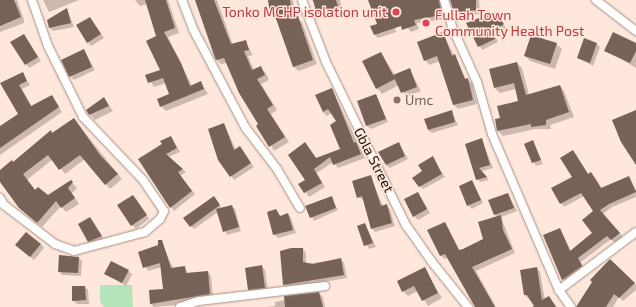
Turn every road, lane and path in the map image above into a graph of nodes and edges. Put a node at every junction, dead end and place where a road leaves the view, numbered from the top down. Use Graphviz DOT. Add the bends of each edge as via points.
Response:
graph roads {
  1 [pos="32,0"];
  2 [pos="182,0"];
  3 [pos="302,0"];
  4 [pos="444,0"];
  5 [pos="596,0"];
  6 [pos="636,31"];
  7 [pos="0,198"];
  8 [pos="300,208"];
  9 [pos="636,232"];
  10 [pos="325,286"];
  11 [pos="559,290"];
  12 [pos="180,307"];
  13 [pos="468,307"];
  14 [pos="570,307"];
  1 -- 7 [label="street" via="48,46 83,117 144,181 164,211 160,219 145,232 74,251 55,244 4,205"];
  2 -- 8 [label="street" via="193,29 245,127 277,169"];
  3 -- 13 [label="street, Gbla Street" via="326,62 406,224"];
  4 -- 11 [label="street" via="452,27 477,82 492,134"];
  5 -- 6 [label="street"];
  9 -- 11 [label="street"];
  10 -- 12 [label="street" via="199,301"];
  11 -- 14 [label="street"];
}
